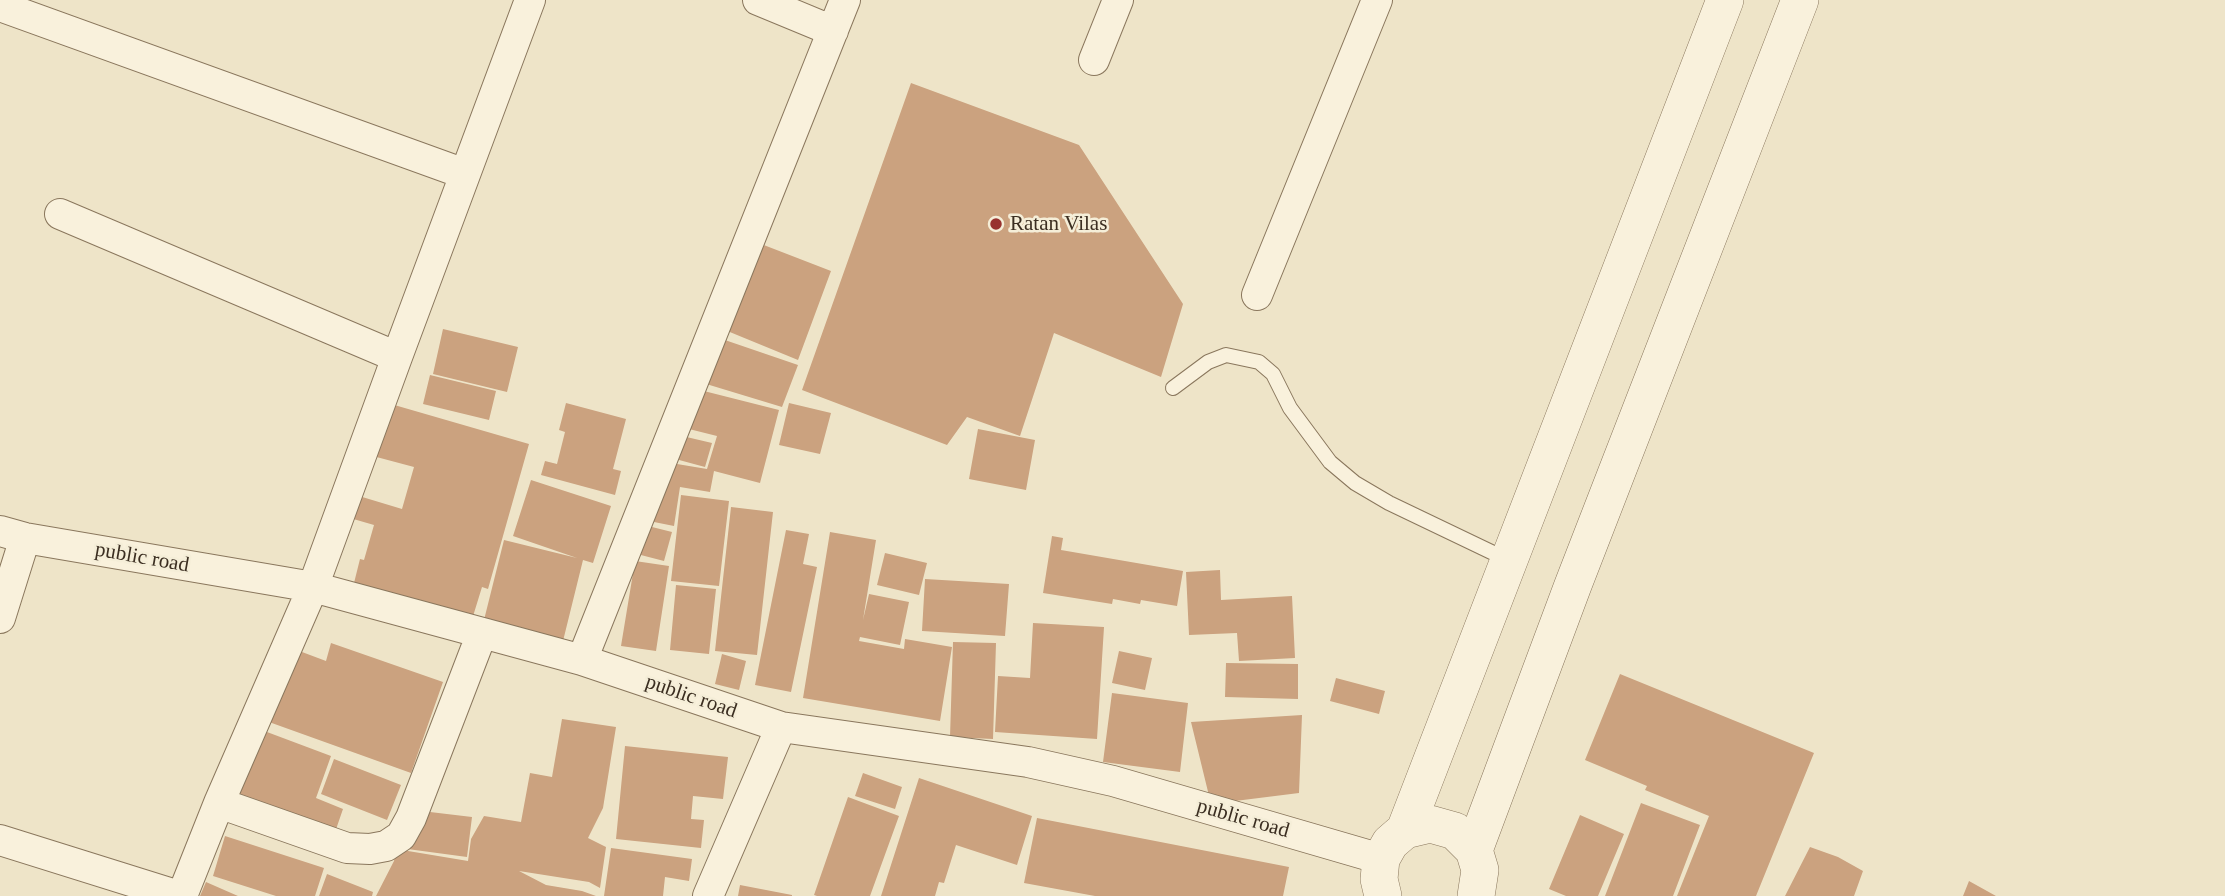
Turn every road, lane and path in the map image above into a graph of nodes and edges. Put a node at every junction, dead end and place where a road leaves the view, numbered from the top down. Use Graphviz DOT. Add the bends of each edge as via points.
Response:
graph roads {
  1 [pos="530,0"];
  2 [pos="758,0"];
  3 [pos="845,0"];
  4 [pos="1118,0"];
  5 [pos="1377,0"];
  6 [pos="1725,0"];
  7 [pos="1800,0"];
  8 [pos="0,6"];
  9 [pos="833,31"];
  10 [pos="1094,60"];
  11 [pos="465,174"];
  12 [pos="60,214"];
  13 [pos="1257,295"];
  14 [pos="397,357"];
  15 [pos="1173,388"];
  16 [pos="12,534"];
  17 [pos="1508,560"];
  18 [pos="313,587"];
  19 [pos="0,618"];
  20 [pos="482,633"];
  21 [pos="582,660"];
  22 [pos="781,727"];
  23 [pos="219,803"];
  24 [pos="1405,830"];
  25 [pos="0,840"];
  26 [pos="1474,849"];
  27 [pos="1381,859"];
  28 [pos="1482,894"];
  29 [pos="181,896"];
  30 [pos="708,896"];
  31 [pos="1383,896"];
  1 -- 11 [label="street"];
  2 -- 9 [label="street"];
  3 -- 9 [label="street"];
  4 -- 10 [label="street"];
  5 -- 13 [label="street"];
  6 -- 17 [label="street"];
  7 -- 26 [label="street"];
  8 -- 11 [label="street"];
  9 -- 21 [label="street"];
  11 -- 14 [label="street"];
  12 -- 14 [label="street"];
  14 -- 18 [label="street"];
  15 -- 17 [label="lane" via="1208,362 1226,355 1259,362 1273,374 1290,408 1330,462 1354,483"];
  16 -- 18 [label="street, public road"];
  16 -- 19 [label="street"];
  17 -- 24 [label="street"];
  18 -- 20 [label="street, public road"];
  18 -- 23 [label="street"];
  20 -- 21 [label="street, public road"];
  20 -- 23 [label="street" via="411,818 401,835 386,846 347,848"];
  21 -- 22 [label="street, public road"];
  22 -- 27 [label="street, public road" via="1028,762 1112,781"];
  22 -- 30 [label="street"];
  23 -- 29 [label="street"];
  24 -- 26 [label="street" via="1430,824 1443,827 1455,831"];
  24 -- 27 [label="street"];
  25 -- 29 [label="street"];
  26 -- 28 [label="street"];
  27 -- 31 [label="street"];
}
